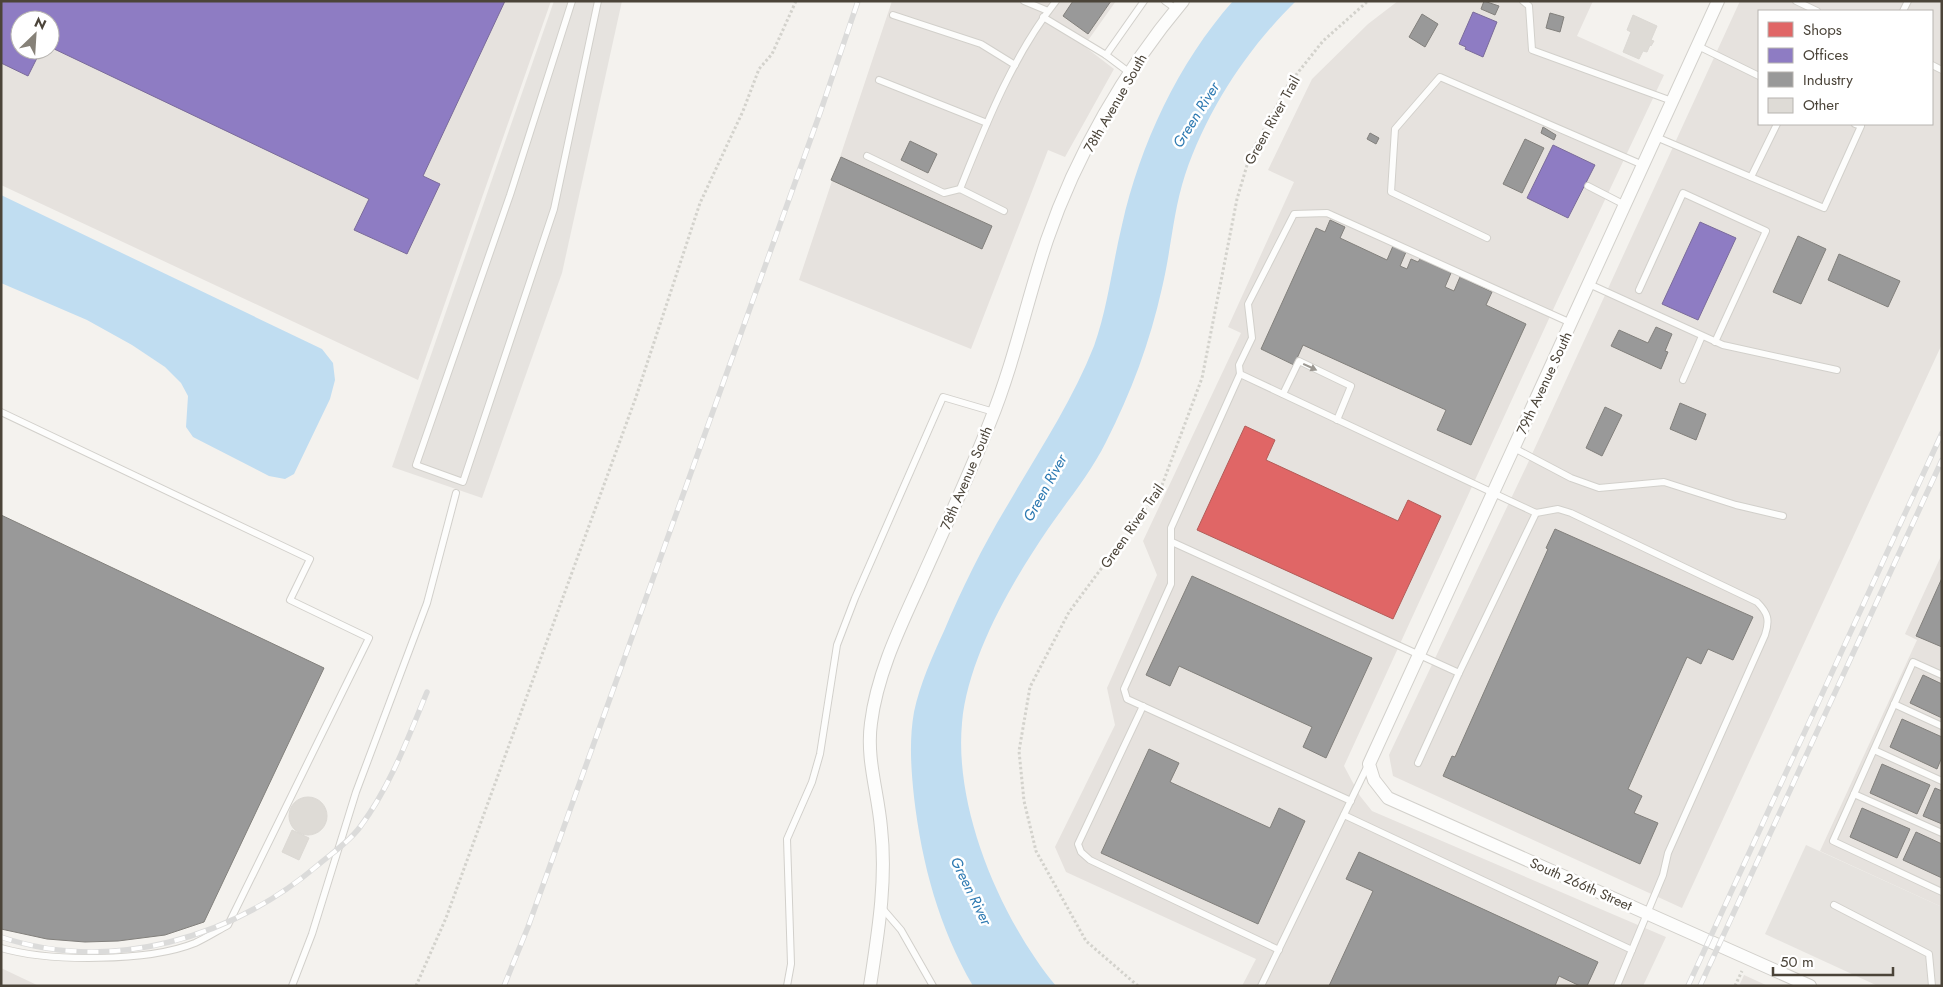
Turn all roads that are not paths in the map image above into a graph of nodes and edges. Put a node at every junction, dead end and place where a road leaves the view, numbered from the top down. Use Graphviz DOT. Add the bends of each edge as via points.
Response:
graph roads {
  1 [pos="572,1"];
  2 [pos="598,1"];
  3 [pos="1024,1"];
  4 [pos="1056,1"];
  5 [pos="1144,1"];
  6 [pos="1165,1"];
  7 [pos="1523,1"];
  8 [pos="1718,1"];
  9 [pos="1796,1"];
  10 [pos="1180,5"];
  11 [pos="1815,10"];
  12 [pos="1048,11"];
  13 [pos="893,15"];
  14 [pos="1043,17"];
  15 [pos="1698,46"];
  16 [pos="1106,55"];
  17 [pos="1015,65"];
  18 [pos="1130,74"];
  19 [pos="1758,76"];
  20 [pos="879,80"];
  21 [pos="1672,101"];
  22 [pos="987,123"];
  23 [pos="1776,125"];
  24 [pos="1858,125"];
  25 [pos="1656,137"];
  26 [pos="867,156"];
  27 [pos="1643,165"];
  28 [pos="1751,177"];
  29 [pos="1588,186"];
  30 [pos="960,189"];
  31 [pos="1625,205"];
  32 [pos="1004,211"];
  33 [pos="1487,238"];
  34 [pos="1589,284"];
  35 [pos="1639,290"];
  36 [pos="1571,322"];
  37 [pos="1702,336"];
  38 [pos="1715,342"];
  39 [pos="1837,370"];
  40 [pos="1240,374"];
  41 [pos="1683,380"];
  42 [pos="1284,394"];
  43 [pos="1,412"];
  44 [pos="994,412"];
  45 [pos="1337,420"];
  46 [pos="1514,448"];
  47 [pos="456,492"];
  48 [pos="1493,493"];
  49 [pos="1536,513"];
  50 [pos="1783,516"];
  51 [pos="1172,542"];
  52 [pos="1419,655"];
  53 [pos="1459,673"];
  54 [pos="1942,675"];
  55 [pos="1894,704"];
  56 [pos="1143,706"];
  57 [pos="1942,726"];
  58 [pos="1874,750"];
  59 [pos="1418,763"];
  60 [pos="1369,764"];
  61 [pos="1942,781"];
  62 [pos="1854,794"];
  63 [pos="1351,801"];
  64 [pos="1344,815"];
  65 [pos="1942,833"];
  66 [pos="1942,892"];
  67 [pos="1834,904"];
  68 [pos="882,908"];
  69 [pos="1647,913"];
  70 [pos="1,948"];
  71 [pos="1279,950"];
  72 [pos="1632,950"];
  73 [pos="292,986"];
  74 [pos="787,986"];
  75 [pos="870,986"];
  76 [pos="933,986"];
  77 [pos="1262,986"];
  78 [pos="1616,986"];
  79 [pos="1810,986"];
  80 [pos="1932,986"];
  1 -- 2 [label="lane" via="510,194 416,465 463,482 554,209"];
  3 -- 12 [label="lane"];
  4 -- 12 [label="lane"];
  5 -- 16 [label="lane"];
  6 -- 10 [label="lane"];
  7 -- 21 [label="lane" via="1529,6 1532,50"];
  8 -- 15 [label="street, 79th Avenue South"];
  9 -- 11 [label="lane"];
  10 -- 18 [label="street, 78th Avenue South"];
  12 -- 14 [label="lane"];
  13 -- 17 [label="lane" via="981,44"];
  14 -- 16 [label="lane"];
  14 -- 17 [label="lane"];
  15 -- 19 [label="lane"];
  15 -- 21 [label="street, 79th Avenue South"];
  16 -- 18 [label="lane"];
  17 -- 22 [label="lane"];
  18 -- 44 [label="street, 78th Avenue South" via="1095,134 1055,220"];
  20 -- 22 [label="lane"];
  21 -- 25 [label="street, 79th Avenue South"];
  22 -- 30 [label="lane"];
  23 -- 28 [label="lane"];
  24 -- 28 [label="lane" via="1861,126 1824,208"];
  25 -- 27 [label="street, 79th Avenue South"];
  25 -- 28 [label="lane"];
  26 -- 30 [label="lane" via="944,192"];
  27 -- 31 [label="street, 79th Avenue South"];
  27 -- 33 [label="lane" via="1440,77 1396,129 1391,192"];
  29 -- 31 [label="lane"];
  30 -- 32 [label="lane"];
  31 -- 34 [label="street, 79th Avenue South"];
  34 -- 36 [label="street, 79th Avenue South"];
  34 -- 37 [label="lane"];
  35 -- 38 [label="lane" via="1683,193 1766,231"];
  36 -- 40 [label="lane" via="1327,213 1294,214 1248,304 1252,338 1239,365"];
  36 -- 46 [label="street, 79th Avenue South"];
  37 -- 38 [label="lane"];
  37 -- 41 [label="lane"];
  38 -- 39 [label="lane"];
  40 -- 42 [label="lane"];
  40 -- 51 [label="lane" via="1176,515 1171,528"];
  42 -- 45 [label="lane"];
  42 -- 45 [label="lane, one-way" via="1299,361 1351,386"];
  43 -- 70 [label="lane" via="310,559 290,600 369,638 228,925 194,943 150,954 33,956"];
  44 -- 68 [label="street, 78th Avenue South" via="900,628 873,712 869,745 881,826 884,865"];
  44 -- 74 [label="lane" via="943,397 837,645 820,754 812,782 787,839 791,964"];
  45 -- 48 [label="lane"];
  46 -- 48 [label="street, 79th Avenue South"];
  46 -- 50 [label="lane" via="1571,478 1599,488 1664,482"];
  47 -- 73 [label="lane" via="427,603 356,792 312,934"];
  48 -- 49 [label="lane"];
  48 -- 52 [label="street, 79th Avenue South"];
  49 -- 53 [label="lane"];
  49 -- 69 [label="lane" via="1558,509 1571,514 1757,602 1766,611 1769,622 1668,852 1664,875"];
  51 -- 52 [label="lane"];
  51 -- 56 [label="lane" via="1171,584 1124,689 1127,699"];
  52 -- 53 [label="lane"];
  52 -- 60 [label="street, 79th Avenue South"];
  53 -- 59 [label="lane"];
  54 -- 55 [label="lane" via="1913,662"];
  55 -- 57 [label="lane"];
  55 -- 58 [label="lane"];
  56 -- 63 [label="lane"];
  56 -- 71 [label="lane" via="1078,844 1081,852 1090,860"];
  58 -- 61 [label="lane"];
  58 -- 62 [label="lane"];
  60 -- 63 [label="lane"];
  60 -- 69 [label="street, South 266th Street" via="1374,780 1388,798"];
  62 -- 65 [label="lane"];
  62 -- 66 [label="lane" via="1833,841"];
  63 -- 64 [label="lane"];
  64 -- 71 [label="lane"];
  64 -- 72 [label="lane"];
  67 -- 80 [label="lane" via="1929,954"];
  68 -- 75 [label="street, 78th Avenue South"];
  68 -- 76 [label="lane" via="901,930"];
  69 -- 72 [label="lane"];
  69 -- 79 [label="street, South 266th Street"];
  71 -- 77 [label="lane"];
  72 -- 78 [label="lane"];
}
